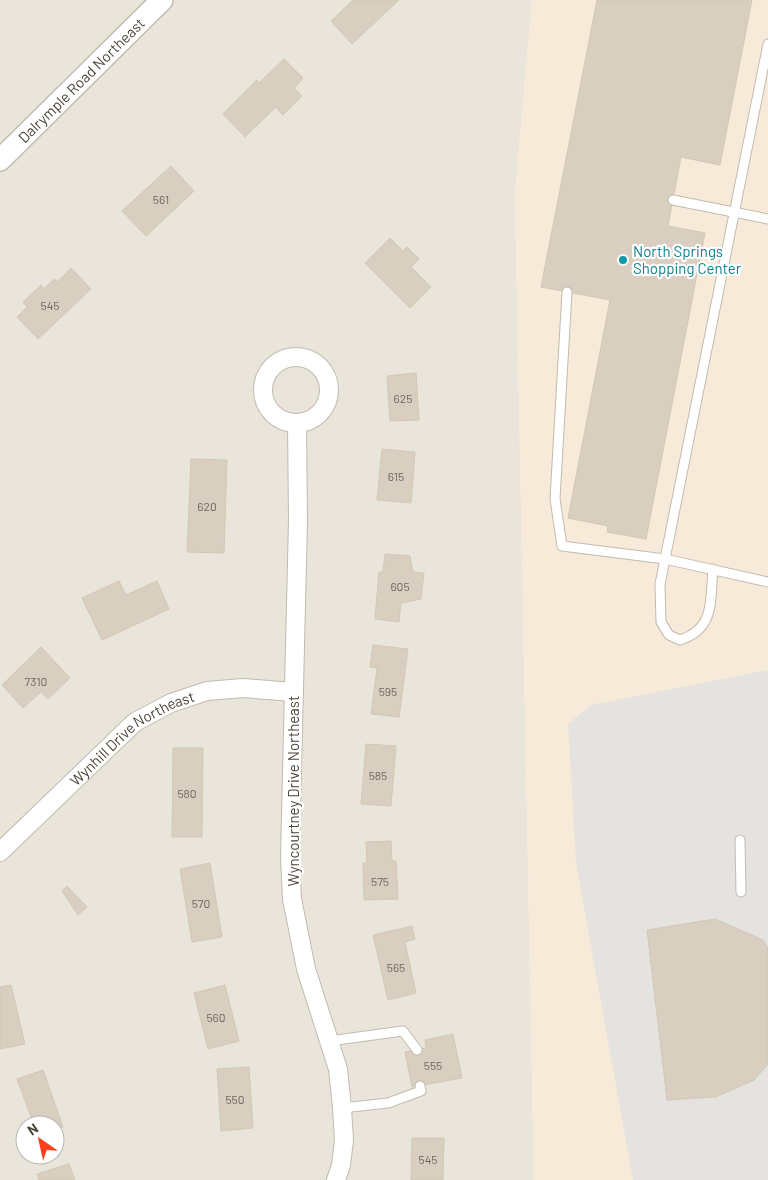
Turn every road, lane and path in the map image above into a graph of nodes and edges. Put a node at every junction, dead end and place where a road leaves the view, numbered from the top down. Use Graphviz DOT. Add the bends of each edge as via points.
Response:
graph roads {
  1 [pos="162,0"];
  2 [pos="768,44"];
  3 [pos="0,160"];
  4 [pos="673,200"];
  5 [pos="734,212"];
  6 [pos="768,219"];
  7 [pos="567,292"];
  8 [pos="297,424"];
  9 [pos="665,559"];
  10 [pos="713,569"];
  11 [pos="768,582"];
  12 [pos="294,692"];
  13 [pos="740,840"];
  14 [pos="0,852"];
  15 [pos="741,892"];
  16 [pos="329,1041"];
  17 [pos="417,1050"];
  18 [pos="420,1086"];
  19 [pos="342,1108"];
  20 [pos="336,1180"];
  1 -- 3 [label="street, Dalrymple Road Northeast"];
  2 -- 5 [label="lane"];
  4 -- 5 [label="lane"];
  5 -- 6 [label="lane"];
  5 -- 9 [label="lane"];
  7 -- 9 [label="lane" via="556,499 562,546"];
  8 -- 12 [label="street, Wyncourtney Drive Northeast"];
  9 -- 10 [label="lane"];
  9 -- 10 [label="lane" via="660,584 661,622 669,635 680,640 700,631 706,621"];
  10 -- 11 [label="lane"];
  12 -- 14 [label="street, Wynhill Drive Northeast" via="243,688 207,691 171,703 135,722"];
  12 -- 16 [label="street, Wyncourtney Drive Northeast" via="290,847 292,899 306,969"];
  13 -- 15 [label="lane"];
  16 -- 17 [label="lane" via="403,1031"];
  16 -- 19 [label="street, Wyncourtney Drive Northeast" via="338,1068"];
  18 -- 19 [label="lane" via="421,1091 388,1103"];
  19 -- 20 [label="street, Wyncourtney Drive Northeast" via="344,1140"];
}
